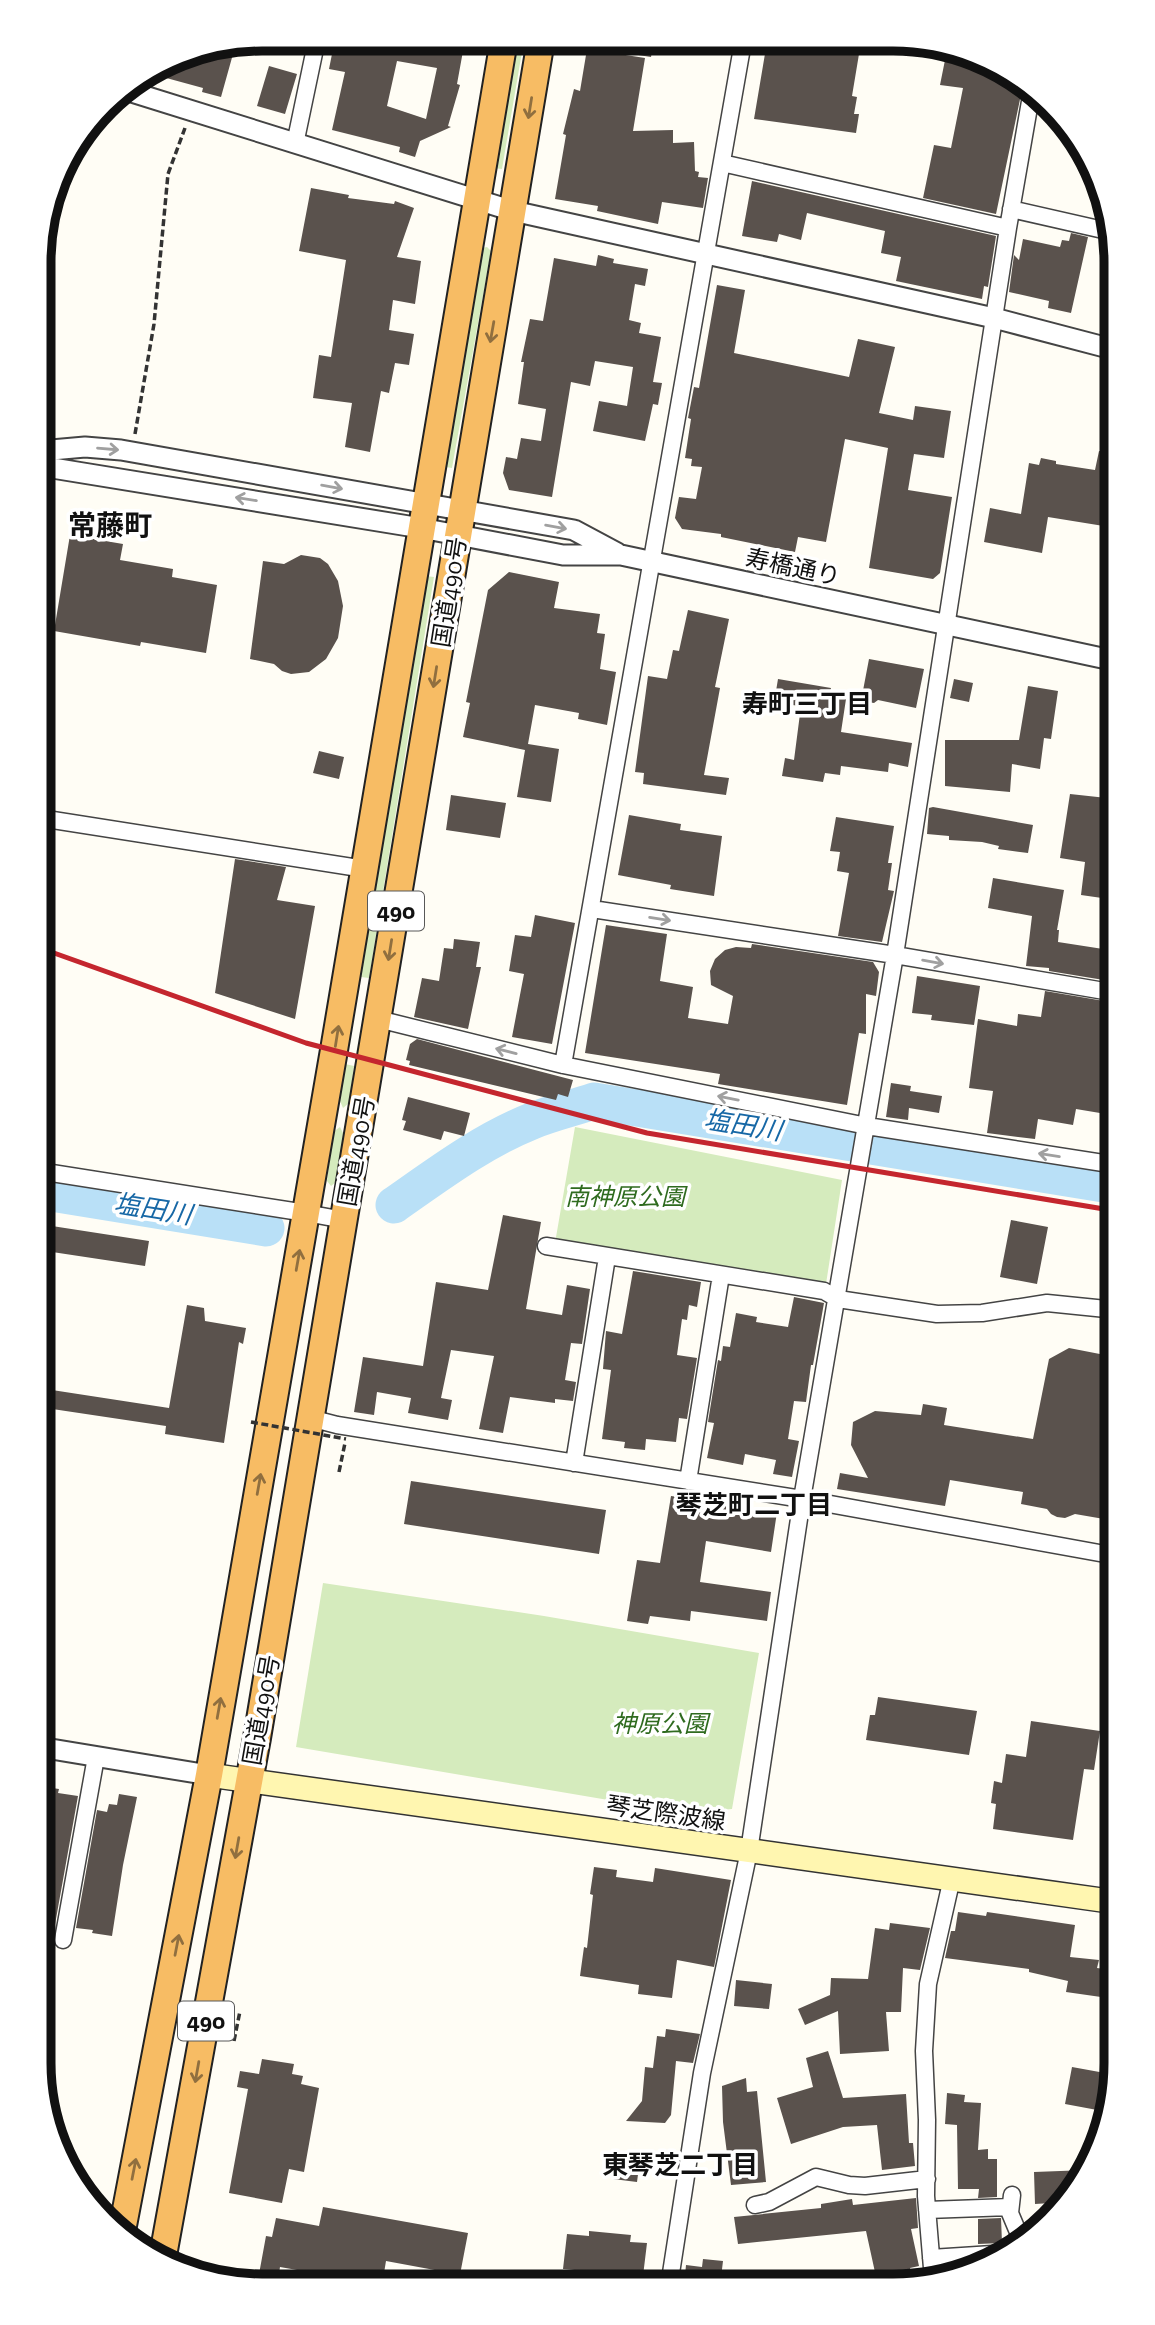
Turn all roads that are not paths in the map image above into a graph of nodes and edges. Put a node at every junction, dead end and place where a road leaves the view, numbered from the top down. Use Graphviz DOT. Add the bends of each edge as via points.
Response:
graph roads {
  1 [pos="314,51"];
  2 [pos="502,51"];
  3 [pos="539,51"];
  4 [pos="741,51"];
  5 [pos="135,93"];
  6 [pos="1030,101"];
  7 [pos="295,144"];
  8 [pos="722,163"];
  9 [pos="477,201"];
  10 [pos="1011,209"];
  11 [pos="513,211"];
  12 [pos="1008,228"];
  13 [pos="1101,230"];
  14 [pos="706,255"];
  15 [pos="994,318"];
  16 [pos="1104,347"];
  17 [pos="51,450"];
  18 [pos="51,467"];
  19 [pos="423,516"];
  20 [pos="460,522"];
  21 [pos="653,561"];
  22 [pos="947,625"];
  23 [pos="1104,658"];
  24 [pos="51,820"];
  25 [pos="365,869"];
  26 [pos="592,909"];
  27 [pos="895,955"];
  28 [pos="1104,991"];
  29 [pos="378,1019"];
  30 [pos="563,1065"];
  31 [pos="866,1131"];
  32 [pos="1104,1164"];
  33 [pos="51,1173"];
  34 [pos="306,1213"];
  35 [pos="344,1220"];
  36 [pos="546,1246"];
  37 [pos="607,1257"];
  38 [pos="721,1275"];
  39 [pos="838,1298"];
  40 [pos="1104,1309"];
  41 [pos="310,1418"];
  42 [pos="574,1463"];
  43 [pos="688,1481"];
  44 [pos="802,1499"];
  45 [pos="1104,1554"];
  46 [pos="51,1749"];
  47 [pos="96,1757"];
  48 [pos="209,1775"];
  49 [pos="249,1781"];
  50 [pos="749,1851"];
  51 [pos="952,1878"];
  52 [pos="1104,1900"];
  53 [pos="63,1940"];
  54 [pos="927,2179"];
  55 [pos="755,2205"];
  56 [pos="927,2210"];
  57 [pos="124,2223"];
  58 [pos="1020,2232"];
  59 [pos="164,2250"];
  60 [pos="981,2255"];
  61 [pos="932,2258"];
  62 [pos="933,2270"];
  63 [pos="671,2274"];
  1 -- 7 [label="street"];
  2 -- 9 [label="highway, 国道490号 / 490"];
  3 -- 11 [label="highway, 国道490号 / 490, one-way"];
  4 -- 8 [label="street"];
  5 -- 7 [label="street"];
  6 -- 10 [label="street"];
  7 -- 9 [label="street"];
  8 -- 12 [label="street"];
  8 -- 14 [label="street"];
  9 -- 11 [label="street"];
  9 -- 19 [label="highway, 国道490号 / 490"];
  10 -- 12 [label="street"];
  10 -- 13 [label="street"];
  11 -- 14 [label="street"];
  11 -- 20 [label="highway, 国道490号 / 490, one-way"];
  12 -- 15 [label="street"];
  14 -- 15 [label="street"];
  14 -- 21 [label="street"];
  15 -- 16 [label="street"];
  15 -- 22 [label="street"];
  17 -- 19 [label="street, one-way" via="121,450"];
  19 -- 18 [label="street, one-way"];
  19 -- 20 [label="street, 寿橋通り"];
  19 -- 25 [label="highway, 国道490号 / 490"];
  20 -- 21 [label="street, 寿橋通り" via="574,530 621,555"];
  20 -- 29 [label="highway, 国道490号 / 490, one-way"];
  21 -- 22 [label="street, 寿橋通り"];
  21 -- 26 [label="street"];
  22 -- 23 [label="street, 寿橋通り"];
  22 -- 27 [label="street"];
  24 -- 25 [label="street"];
  34 -- 25 [label="highway, 国道490号 / 490, one-way"];
  26 -- 27 [label="street, one-way"];
  26 -- 30 [label="street"];
  27 -- 28 [label="street, one-way"];
  27 -- 31 [label="street"];
  30 -- 29 [label="street, one-way"];
  29 -- 35 [label="highway, 国道490号 / 490"];
  31 -- 30 [label="street, one-way"];
  32 -- 31 [label="street, one-way"];
  31 -- 39 [label="street"];
  33 -- 34 [label="street"];
  34 -- 35 [label="street"];
  48 -- 34 [label="highway, 国道490号 / 490, one-way"];
  35 -- 41 [label="highway, 国道490号 / 490"];
  36 -- 37 [label="street"];
  37 -- 38 [label="street"];
  37 -- 42 [label="street"];
  38 -- 39 [label="street" via="824,1291"];
  38 -- 43 [label="street"];
  39 -- 40 [label="street" via="937,1314 1047,1303"];
  39 -- 44 [label="street"];
  41 -- 42 [label="street"];
  41 -- 49 [label="highway, 国道490号 / 490"];
  42 -- 43 [label="street"];
  43 -- 44 [label="street"];
  44 -- 45 [label="street"];
  44 -- 50 [label="street"];
  46 -- 47 [label="street"];
  47 -- 48 [label="street"];
  47 -- 53 [label="street"];
  48 -- 49 [label="main road, 琴芝際波線"];
  57 -- 48 [label="highway, 国道490号 / 490, one-way"];
  49 -- 50 [label="main road, 琴芝際波線"];
  49 -- 59 [label="highway, 国道490号 / 490, one-way"];
  50 -- 51 [label="main road, 琴芝際波線"];
  50 -- 63 [label="street" via="702,2073"];
  51 -- 52 [label="main road, 琴芝際波線"];
  51 -- 54 [label="street" via="928,1984 924,2052"];
  54 -- 55 [label="street" via="865,2186 816,2177"];
  54 -- 56 [label="street"];
  56 -- 58 [label="street" via="1011,2201"];
  56 -- 61 [label="street"];
  60 -- 61 [label="street"];
  61 -- 62 [label="street"];
}
